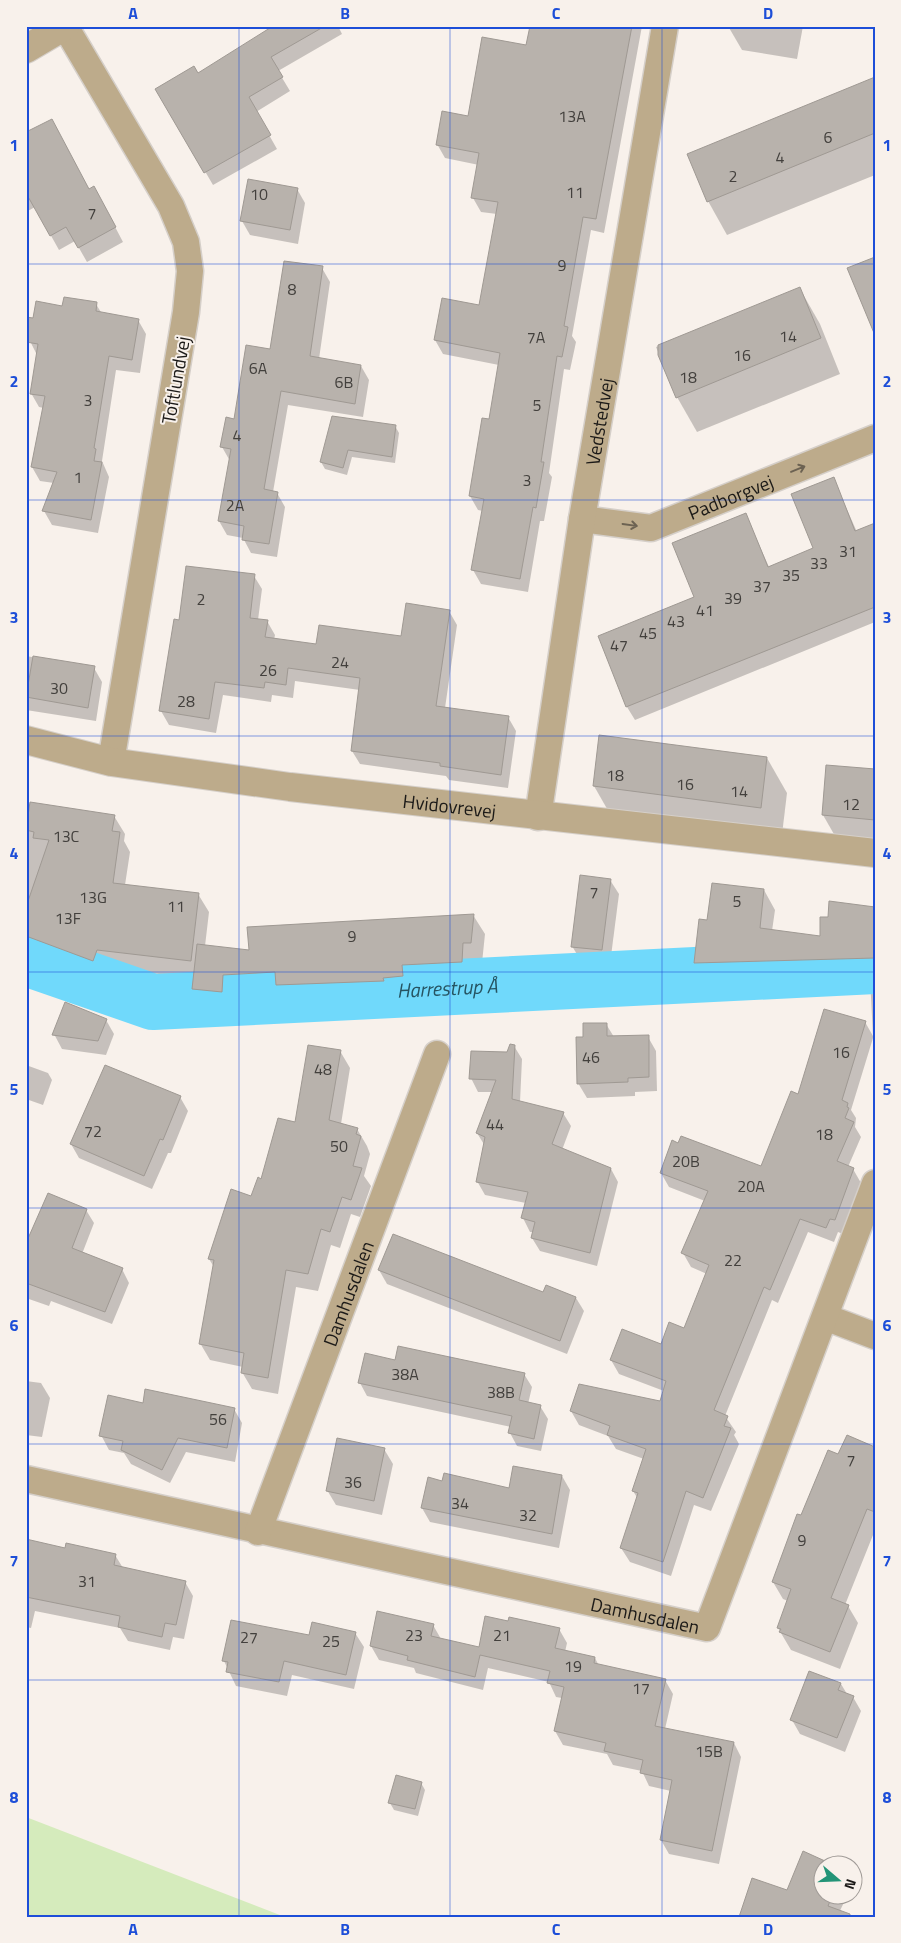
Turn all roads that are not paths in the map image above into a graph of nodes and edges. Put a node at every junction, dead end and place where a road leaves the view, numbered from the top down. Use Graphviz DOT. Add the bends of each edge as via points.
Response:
graph roads {
  1 [pos="65,26"];
  2 [pos="665,26"];
  3 [pos="26,49"];
  4 [pos="875,438"];
  5 [pos="582,519"];
  6 [pos="26,740"];
  7 [pos="111,762"];
  8 [pos="538,817"];
  9 [pos="875,853"];
  10 [pos="437,1054"];
  11 [pos="875,1183"];
  12 [pos="825,1317"];
  13 [pos="875,1336"];
  14 [pos="26,1480"];
  15 [pos="258,1532"];
  1 -- 3 [label="street"];
  1 -- 7 [label="street, Toftlundvej" via="171,206 186,242 190,271 186,312"];
  2 -- 5 [label="street, Vedstedvej"];
  5 -- 4 [label="street, Padborgvej, one-way" via="651,528"];
  5 -- 8 [label="street, Vedstedvej"];
  6 -- 7 [label="street, Hvidovrevej"];
  7 -- 8 [label="street, Hvidovrevej"];
  8 -- 9 [label="street, Hvidovrevej"];
  10 -- 15 [label="street, Damhusdalen"];
  11 -- 12 [label="street, Damhusdalen"];
  12 -- 13 [label="street"];
  12 -- 15 [label="street, Damhusdalen" via="707,1628"];
  14 -- 15 [label="street, Damhusdalen"];
}
